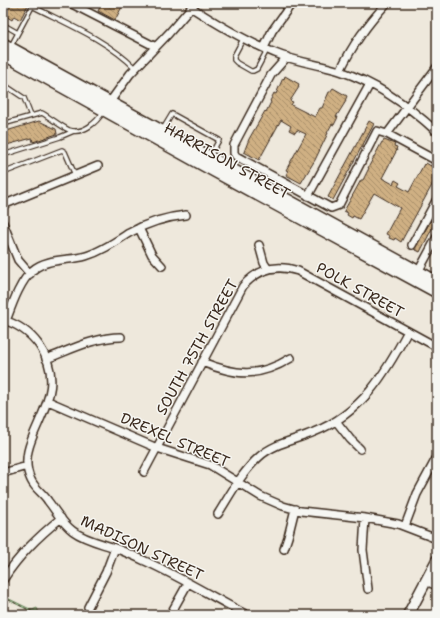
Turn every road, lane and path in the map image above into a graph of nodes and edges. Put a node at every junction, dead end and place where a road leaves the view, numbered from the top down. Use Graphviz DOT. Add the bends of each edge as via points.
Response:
graph roads {
  1 [pos="70,3"];
  2 [pos="292,3"];
  3 [pos="387,3"];
  4 [pos="33,4"];
  5 [pos="194,5"];
  6 [pos="3,26"];
  7 [pos="18,33"];
  8 [pos="244,38"];
  9 [pos="156,47"];
  10 [pos="266,49"];
  11 [pos="5,53"];
  12 [pos="287,57"];
  13 [pos="437,67"];
  14 [pos="135,68"];
  15 [pos="340,71"];
  16 [pos="3,84"];
  17 [pos="370,84"];
  18 [pos="106,107"];
  19 [pos="407,108"];
  20 [pos="31,116"];
  21 [pos="3,124"];
  22 [pos="74,131"];
  23 [pos="162,132"];
  24 [pos="437,132"];
  25 [pos="387,134"];
  26 [pos="3,155"];
  27 [pos="437,161"];
  28 [pos="207,162"];
  29 [pos="98,166"];
  30 [pos="3,173"];
  31 [pos="75,175"];
  32 [pos="308,196"];
  33 [pos="437,199"];
  34 [pos="3,205"];
  35 [pos="434,213"];
  36 [pos="186,215"];
  37 [pos="3,223"];
  38 [pos="139,228"];
  39 [pos="437,237"];
  40 [pos="259,245"];
  41 [pos="412,245"];
  42 [pos="162,266"];
  43 [pos="268,270"];
  44 [pos="418,272"];
  45 [pos="30,274"];
  46 [pos="437,282"];
  47 [pos="437,292"];
  48 [pos="5,320"];
  49 [pos="408,331"];
  50 [pos="121,337"];
  51 [pos="437,347"];
  52 [pos="291,358"];
  53 [pos="46,359"];
  54 [pos="202,362"];
  55 [pos="48,401"];
  56 [pos="336,421"];
  57 [pos="157,448"];
  58 [pos="360,449"];
  59 [pos="437,457"];
  60 [pos="27,466"];
  61 [pos="144,472"];
  62 [pos="3,473"];
  63 [pos="238,483"];
  64 [pos="295,509"];
  65 [pos="218,514"];
  66 [pos="61,518"];
  67 [pos="365,518"];
  68 [pos="405,526"];
  69 [pos="437,539"];
  70 [pos="115,548"];
  71 [pos="284,549"];
  72 [pos="437,560"];
  73 [pos="3,580"];
  74 [pos="426,581"];
  75 [pos="188,583"];
  76 [pos="437,586"];
  77 [pos="368,589"];
  78 [pos="3,597"];
  79 [pos="88,607"];
  80 [pos="36,615"];
  81 [pos="170,615"];
  82 [pos="247,615"];
  83 [pos="408,615"];
  1 -- 9 [label="street"];
  2 -- 10 [label="street" via="272,31"];
  3 -- 15 [label="street" via="361,33"];
  4 -- 7 [label="lane"];
  4 -- 14 [label="lane" via="108,46"];
  5 -- 8 [label="street"];
  5 -- 9 [label="street"];
  6 -- 7 [label="lane"];
  7 -- 11 [label="lane"];
  8 -- 10 [label="street"];
  8 -- 10 [label="lane" via="234,60 251,71 257,69"];
  9 -- 14 [label="street"];
  10 -- 12 [label="street"];
  11 -- 18 [label="main road, HARRISON STREET"];
  12 -- 15 [label="street"];
  12 -- 32 [label="street" via="271,75 234,145 234,153"];
  13 -- 19 [label="street"];
  14 -- 18 [label="street"];
  15 -- 17 [label="street"];
  16 -- 20 [label="lane" via="24,98"];
  17 -- 19 [label="street"];
  17 -- 32 [label="street"];
  18 -- 22 [label="lane" via="98,121"];
  18 -- 23 [label="main road, HARRISON STREET"];
  18 -- 28 [label="main road, HARRISON STREET"];
  19 -- 24 [label="street"];
  19 -- 25 [label="street"];
  20 -- 21 [label="lane"];
  20 -- 22 [label="lane" via="42,113 68,130"];
  22 -- 26 [label="lane" via="60,138"];
  23 -- 28 [label="main road, HARRISON STREET"];
  23 -- 28 [label="lane" via="172,114 219,140"];
  25 -- 27 [label="street"];
  25 -- 32 [label="street" via="378,131 338,205 331,208"];
  28 -- 44 [label="main road, HARRISON STREET"];
  28 -- 47 [label="main road, HARRISON STREET"];
  29 -- 31 [label="street"];
  30 -- 31 [label="lane" via="60,150 65,152"];
  31 -- 34 [label="street"];
  33 -- 35 [label="street"];
  35 -- 41 [label="street"];
  36 -- 38 [label="street" via="162,219"];
  37 -- 45 [label="street" via="18,260"];
  38 -- 42 [label="street" via="152,255"];
  38 -- 45 [label="street" via="96,252 44,264"];
  39 -- 44 [label="street"];
  40 -- 43 [label="street"];
  43 -- 49 [label="street, POLK STREET" via="284,268 298,271"];
  43 -- 54 [label="street, SOUTH 75TH STREET" via="254,275 243,286"];
  44 -- 46 [label="main road, HARRISON STREET"];
  45 -- 48 [label="street" via="23,282"];
  48 -- 53 [label="street" via="31,336"];
  49 -- 51 [label="street, POLK STREET"];
  49 -- 56 [label="street" via="376,385 358,404"];
  50 -- 53 [label="street" via="100,339"];
  52 -- 54 [label="street" via="271,369 249,373 226,371"];
  53 -- 55 [label="street" via="51,380"];
  54 -- 57 [label="street, SOUTH 75TH STREET"];
  55 -- 57 [label="street, DREXEL STREET"];
  55 -- 60 [label="street, MADISON STREET" via="29,447"];
  56 -- 58 [label="street"];
  56 -- 63 [label="street" via="266,451"];
  57 -- 61 [label="street, SOUTH 75TH STREET"];
  57 -- 63 [label="street, DREXEL STREET" via="210,466"];
  59 -- 68 [label="street" via="417,494"];
  60 -- 62 [label="street"];
  60 -- 66 [label="street, MADISON STREET" via="33,484"];
  63 -- 64 [label="street, DREXEL STREET" via="269,500"];
  63 -- 65 [label="street"];
  64 -- 67 [label="street, DREXEL STREET"];
  64 -- 71 [label="street"];
  66 -- 70 [label="street, MADISON STREET" via="78,535"];
  66 -- 73 [label="street" via="23,553"];
  67 -- 68 [label="street, DREXEL STREET"];
  67 -- 77 [label="street" via="363,550"];
  68 -- 69 [label="street, DREXEL STREET"];
  70 -- 75 [label="street, MADISON STREET" via="147,561"];
  70 -- 79 [label="street"];
  72 -- 74 [label="street"];
  74 -- 76 [label="street"];
  74 -- 83 [label="street"];
  75 -- 81 [label="street"];
  75 -- 82 [label="street, MADISON STREET"];
  78 -- 80 [label="path"];
}
